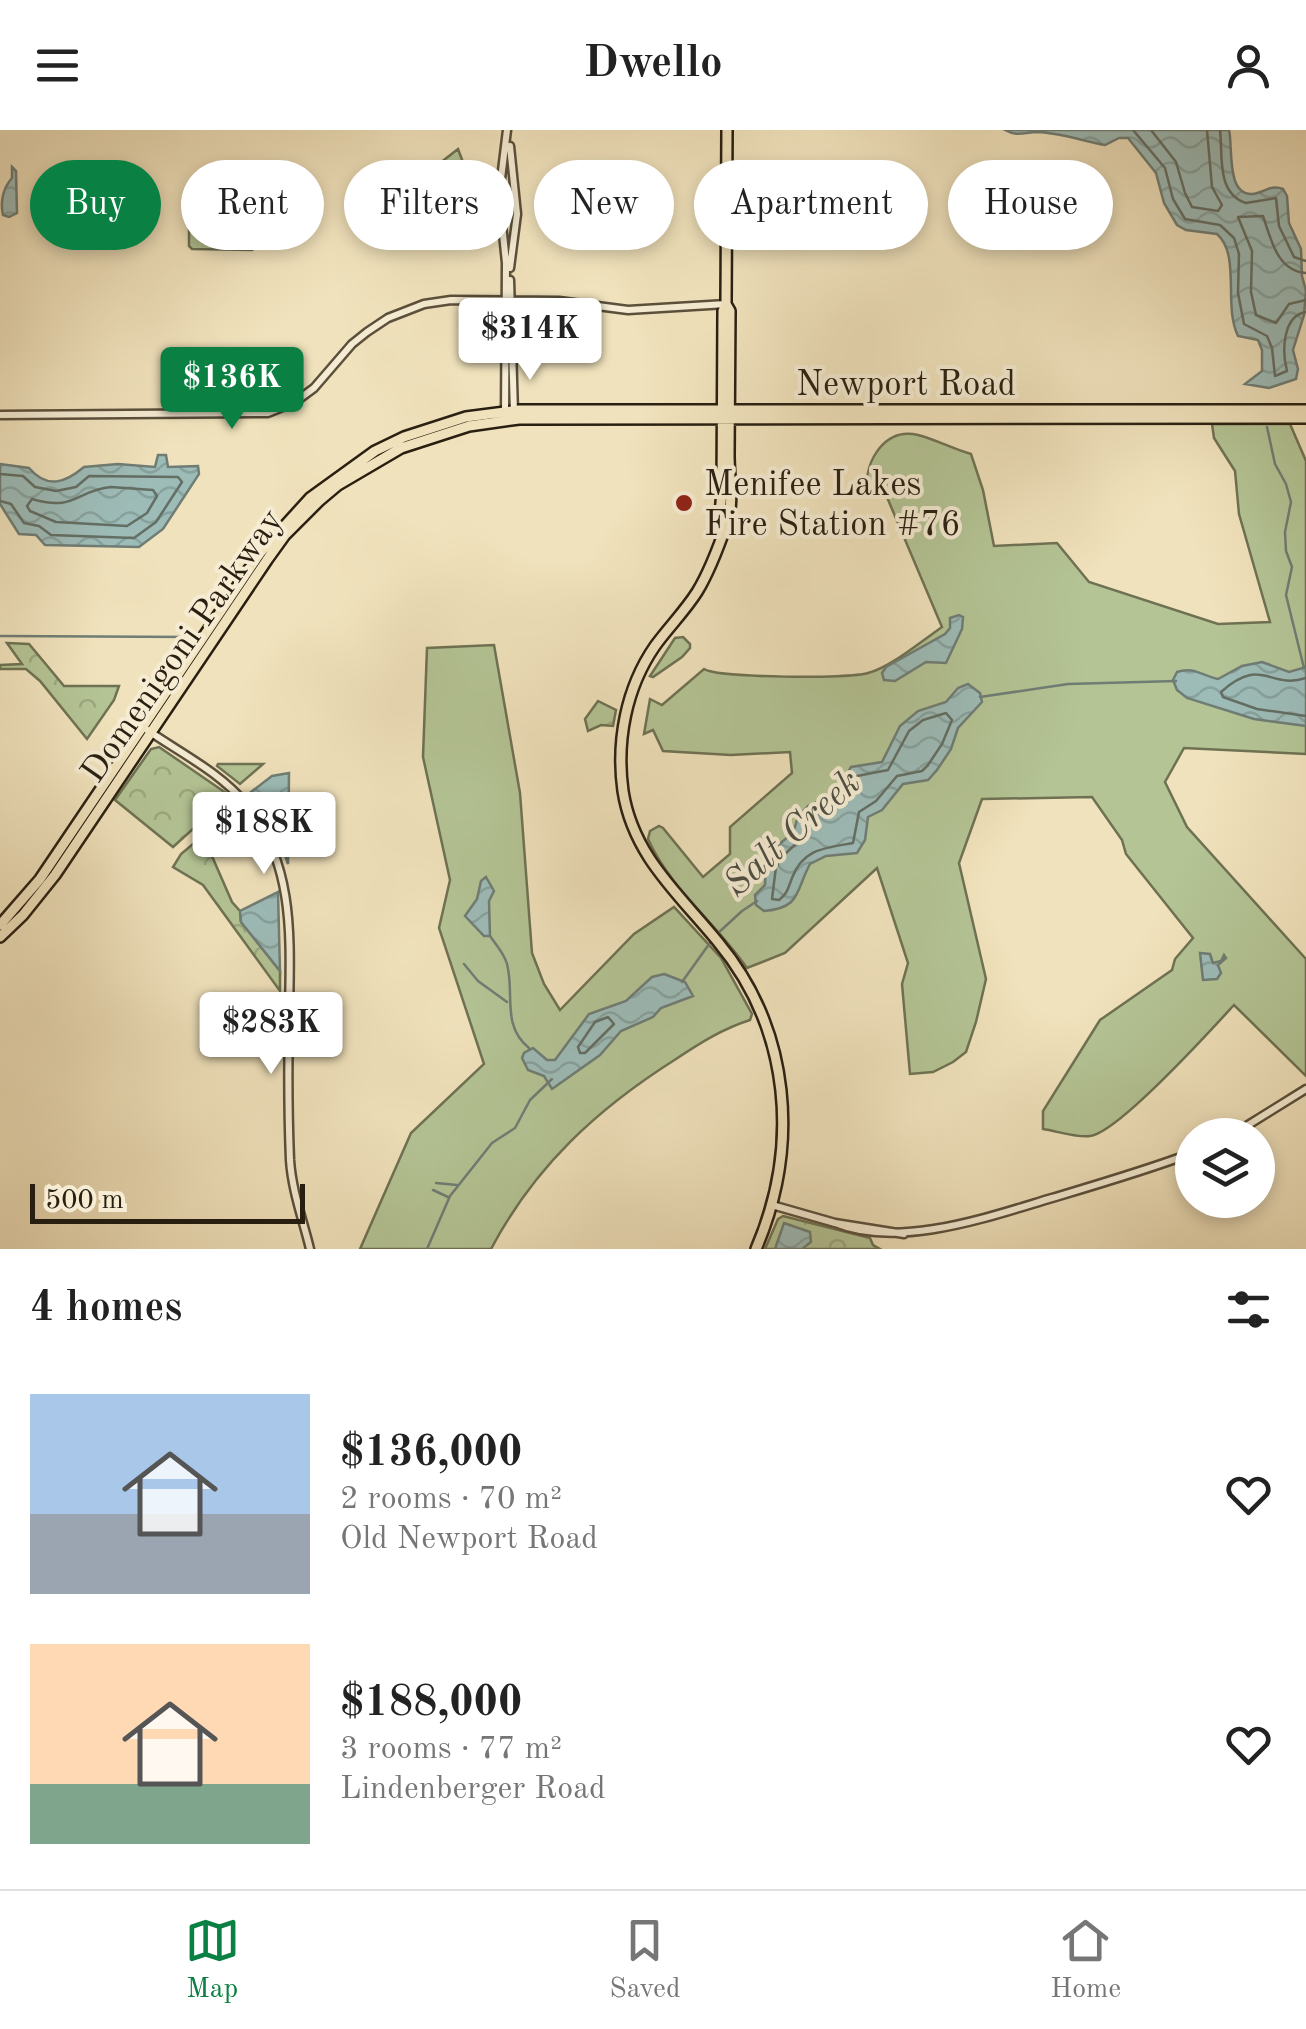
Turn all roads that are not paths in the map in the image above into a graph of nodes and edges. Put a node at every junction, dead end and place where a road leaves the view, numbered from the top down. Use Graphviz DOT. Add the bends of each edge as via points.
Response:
graph roads {
  1 [pos="509,130"];
  2 [pos="727,130"];
  3 [pos="507,301"];
  4 [pos="726,304"];
  5 [pos="1306,410"];
  6 [pos="725,414"];
  7 [pos="0,415"];
  8 [pos="510,415"];
  9 [pos="1306,418"];
  10 [pos="148,730"];
  11 [pos="0,925"];
  12 [pos="0,937"];
  13 [pos="1306,1090"];
  14 [pos="1260,1118"];
  15 [pos="1175,1157"];
  16 [pos="772,1205"];
  17 [pos="310,1249"];
  18 [pos="756,1249"];
  1 -- 3 [label="street" via="516,214"];
  1 -- 3 [label="street" via="499,196"];
  2 -- 4 [label="main road"];
  3 -- 4 [label="street" via="628,310"];
  3 -- 7 [label="street" via="438,302 401,312 352,344 303,396 265,413"];
  3 -- 8 [label="street"];
  4 -- 6 [label="main road"];
  5 -- 6 [label="main road, Newport Road"];
  6 -- 8 [label="main road, Newport Road"];
  6 -- 9 [label="main road, Newport Road"];
  6 -- 16 [label="main road" via="726,525 695,595 642,669 629,702 623,791 655,870 729,956 764,1018 782,1086 784,1138"];
  8 -- 10 [label="main road, Domenigoni Parkway" via="466,417 404,437 310,498 260,554"];
  10 -- 11 [label="main road, Domenigoni Parkway"];
  10 -- 12 [label="main road, Domenigoni Parkway" via="46,887"];
  10 -- 17 [label="street" via="239,796 280,865 289,933 290,1166"];
  13 -- 14 [label="street"];
  15 -- 16 [label="street" via="945,1230 858,1233"];
  16 -- 18 [label="main road"];
}
